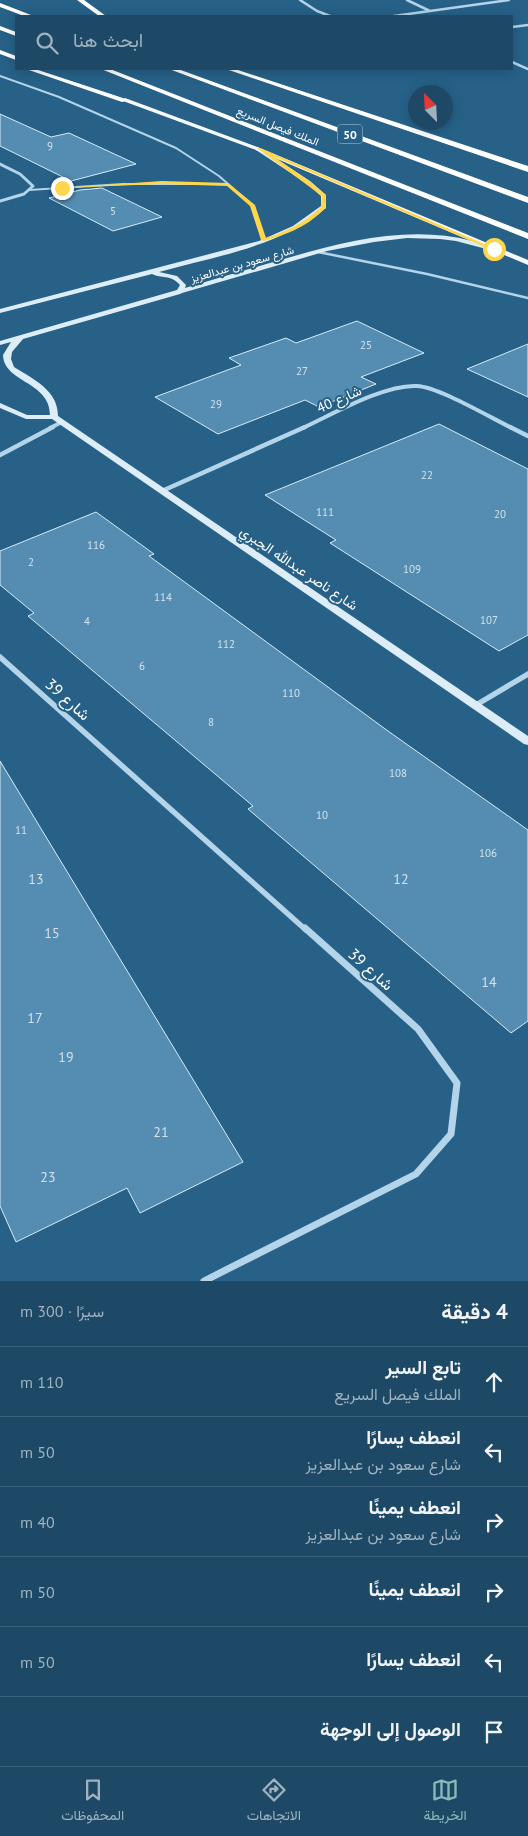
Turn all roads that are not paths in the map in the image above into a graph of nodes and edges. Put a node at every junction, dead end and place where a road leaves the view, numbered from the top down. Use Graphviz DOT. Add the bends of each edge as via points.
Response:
graph roads {
  1 [pos="80,0"];
  2 [pos="300,0"];
  3 [pos="407,0"];
  4 [pos="509,0"];
  5 [pos="0,5"];
  6 [pos="430,11"];
  7 [pos="27,15"];
  8 [pos="102,15"];
  9 [pos="327,15"];
  10 [pos="401,15"];
  11 [pos="528,25"];
  12 [pos="513,27"];
  13 [pos="0,28"];
  14 [pos="15,34"];
  15 [pos="0,52"];
  16 [pos="15,58"];
  17 [pos="0,59"];
  18 [pos="513,62"];
  19 [pos="15,65"];
  20 [pos="527,68"];
  21 [pos="32,70"];
  22 [pos="46,70"];
  23 [pos="107,70"];
  24 [pos="175,70"];
  25 [pos="232,70"];
  26 [pos="0,76"];
  27 [pos="124,100"];
  28 [pos="258,149"];
  29 [pos="0,164"];
  30 [pos="528,169"];
  31 [pos="228,184"];
  32 [pos="29,190"];
  33 [pos="0,200"];
  34 [pos="528,200"];
  35 [pos="526,236"];
  36 [pos="264,240"];
  37 [pos="494,249"];
  38 [pos="318,252"];
  39 [pos="528,263"];
  40 [pos="146,274"];
  41 [pos="178,293"];
  42 [pos="528,298"];
  43 [pos="0,311"];
  44 [pos="21,338"];
  45 [pos="0,343"];
  46 [pos="0,404"];
  47 [pos="58,420"];
  48 [pos="528,436"];
  49 [pos="0,455"];
  50 [pos="162,491"];
  51 [pos="0,657"];
  52 [pos="528,674"];
  53 [pos="476,705"];
  54 [pos="528,741"];
  55 [pos="204,1281"];
  1 -- 8 [label="highway"];
  2 -- 9 [label="street"];
  3 -- 6 [label="street"];
  4 -- 6 [label="street"];
  5 -- 7 [label="highway"];
  6 -- 10 [label="street"];
  11 -- 12 [label="street"];
  13 -- 14 [label="highway"];
  15 -- 16 [label="highway"];
  17 -- 19 [label="highway"];
  18 -- 20 [label="street"];
  21 -- 27 [label="highway"];
  22 -- 27 [label="highway"];
  23 -- 35 [label="highway, الملك فيصل السريع / 50"];
  24 -- 34 [label="highway, الملك فيصل السريع / 50"];
  25 -- 30 [label="highway"];
  26 -- 31 [label="lane" via="176,148"];
  27 -- 28 [label="main road"];
  28 -- 36 [label="main road, شارع سعود بن عبدالعزيز" via="324,196 324,207 312,219 292,231"];
  28 -- 37 [label="main road"];
  29 -- 32 [label="street" via="20,174 33,186"];
  31 -- 32 [label="lane" via="123,184"];
  31 -- 36 [label="lane" via="252,205"];
  32 -- 33 [label="street"];
  36 -- 40 [label="main road, شارع سعود بن عبدالعزيز"];
  37 -- 38 [label="main road, شارع سعود بن عبدالعزيز" via="454,239 409,237 376,239"];
  37 -- 39 [label="main road"];
  38 -- 41 [label="main road, شارع سعود بن عبدالعزيز"];
  38 -- 42 [label="lane"];
  40 -- 41 [label="main road" via="167,275 180,281 183,285"];
  40 -- 43 [label="main road, شارع سعود بن عبدالعزيز"];
  41 -- 44 [label="main road, شارع سعود بن عبدالعزيز"];
  44 -- 45 [label="main road, شارع سعود بن عبدالعزيز"];
  44 -- 47 [label="main road" via="8,350 8,363 49,395"];
  46 -- 47 [label="main road" via="26,417"];
  47 -- 49 [label="street"];
  47 -- 50 [label="main road, شارع ناصر عبدالله الجبري"];
  48 -- 50 [label="street, شارع 40" via="441,393 418,386 388,390"];
  50 -- 53 [label="main road, شارع ناصر عبدالله الجبري"];
  51 -- 55 [label="street, شارع 39" via="418,1029 457,1083 451,1134 416,1174"];
  52 -- 53 [label="street"];
  53 -- 54 [label="main road, شارع ناصر عبدالله الجبري"];
}
